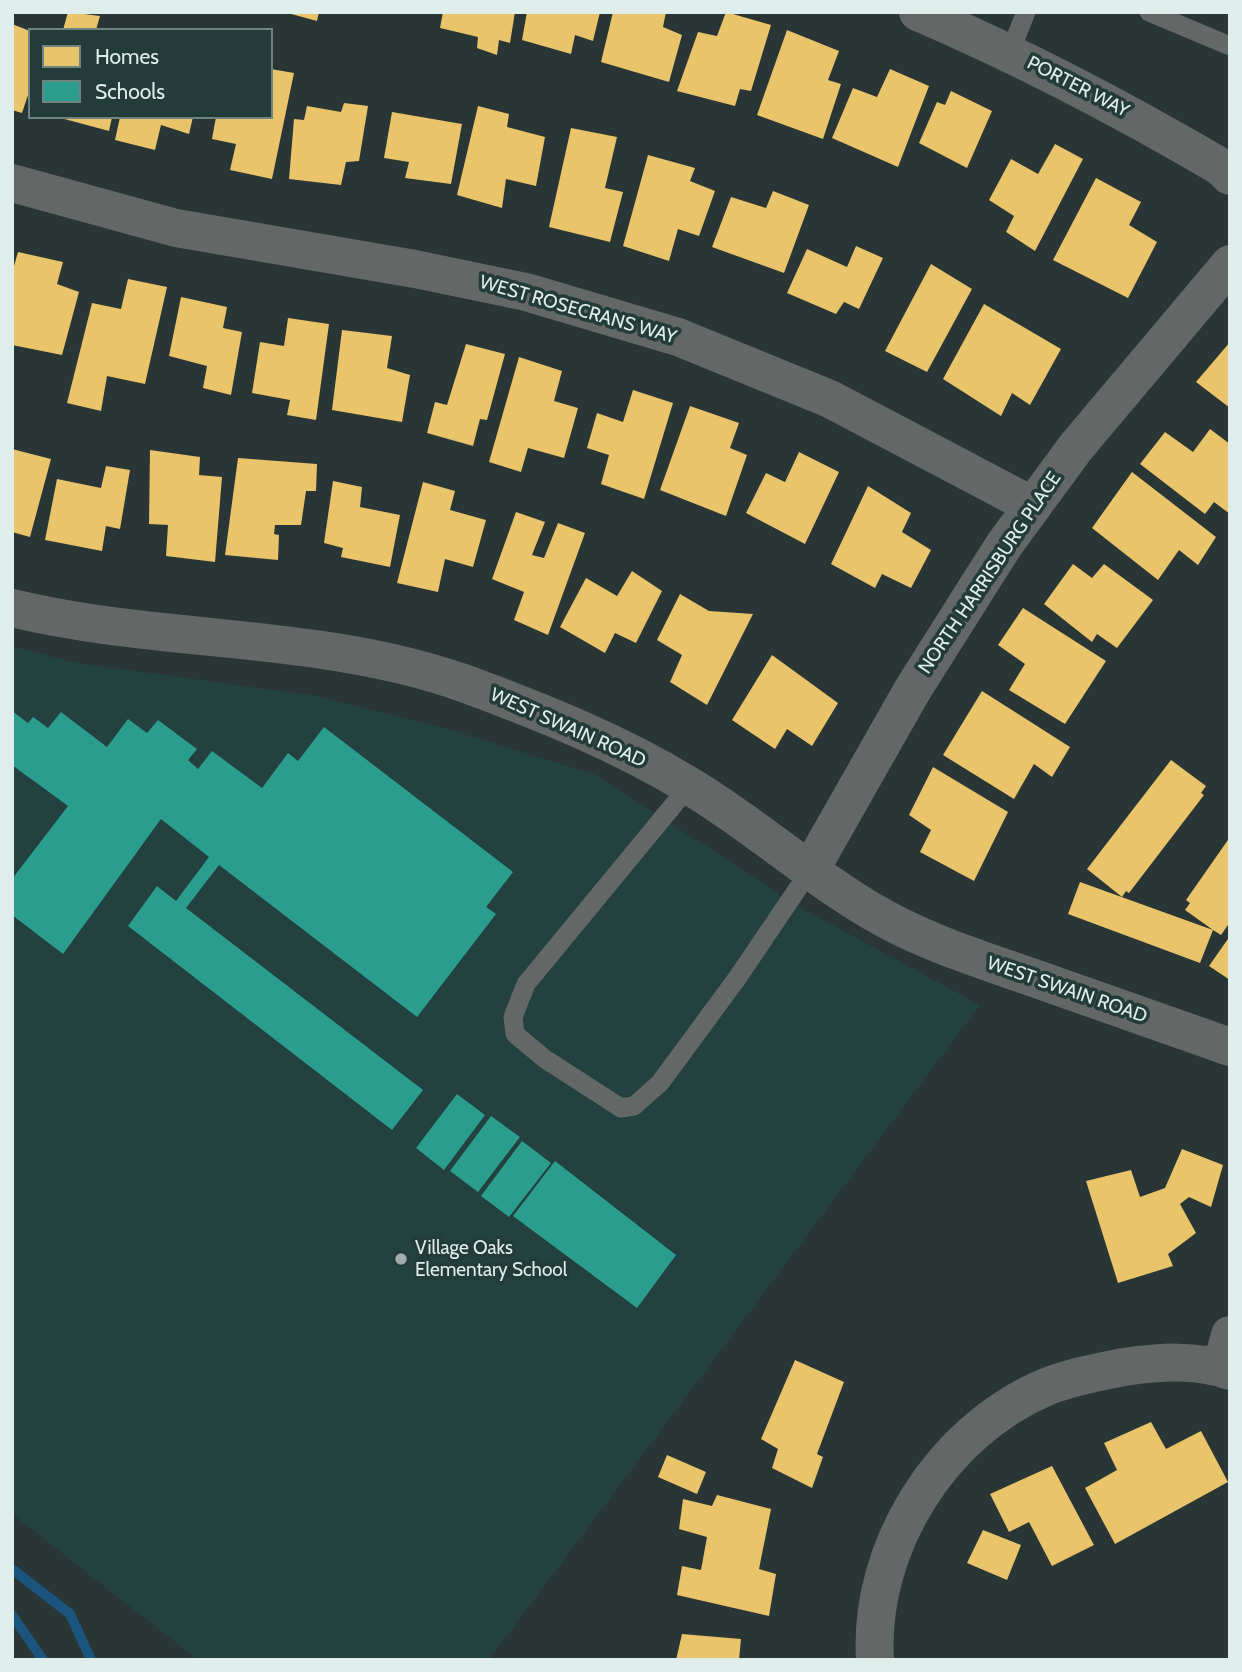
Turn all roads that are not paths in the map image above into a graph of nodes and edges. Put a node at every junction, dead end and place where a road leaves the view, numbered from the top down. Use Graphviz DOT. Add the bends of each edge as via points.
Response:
graph roads {
  1 [pos="918,12"];
  2 [pos="1027,12"];
  3 [pos="1150,12"];
  4 [pos="1230,46"];
  5 [pos="1010,52"];
  6 [pos="1230,176"];
  7 [pos="12,183"];
  8 [pos="1230,264"];
  9 [pos="1033,506"];
  10 [pos="12,608"];
  11 [pos="690,785"];
  12 [pos="809,872"];
  13 [pos="1230,1047"];
  14 [pos="1227,1358"];
  15 [pos="875,1660"];
  1 -- 5 [label="street, PORTER WAY"];
  2 -- 5 [label="lane"];
  3 -- 4 [label="lane"];
  5 -- 6 [label="street, PORTER WAY" via="1135,116"];
  7 -- 9 [label="street, WEST ROSECRANS WAY" via="176,228 526,292 678,337 830,399"];
  8 -- 9 [label="street, NORTH HARRISBURG PLACE" via="1076,447"];
  9 -- 12 [label="street, NORTH HARRISBURG PLACE" via="913,689"];
  10 -- 11 [label="street, WEST SWAIN ROAD" via="70,622 361,658 438,677 604,740"];
  11 -- 12 [label="street, WEST SWAIN ROAD"];
  11 -- 12 [label="lane" via="526,984 513,1017 515,1034 545,1059 621,1108 634,1106 660,1083"];
  12 -- 13 [label="street, WEST SWAIN ROAD" via="875,913 942,946"];
  14 -- 15 [label="street" via="1100,1371 1046,1387 995,1416 939,1469 911,1510 883,1573 873,1634"];
}
